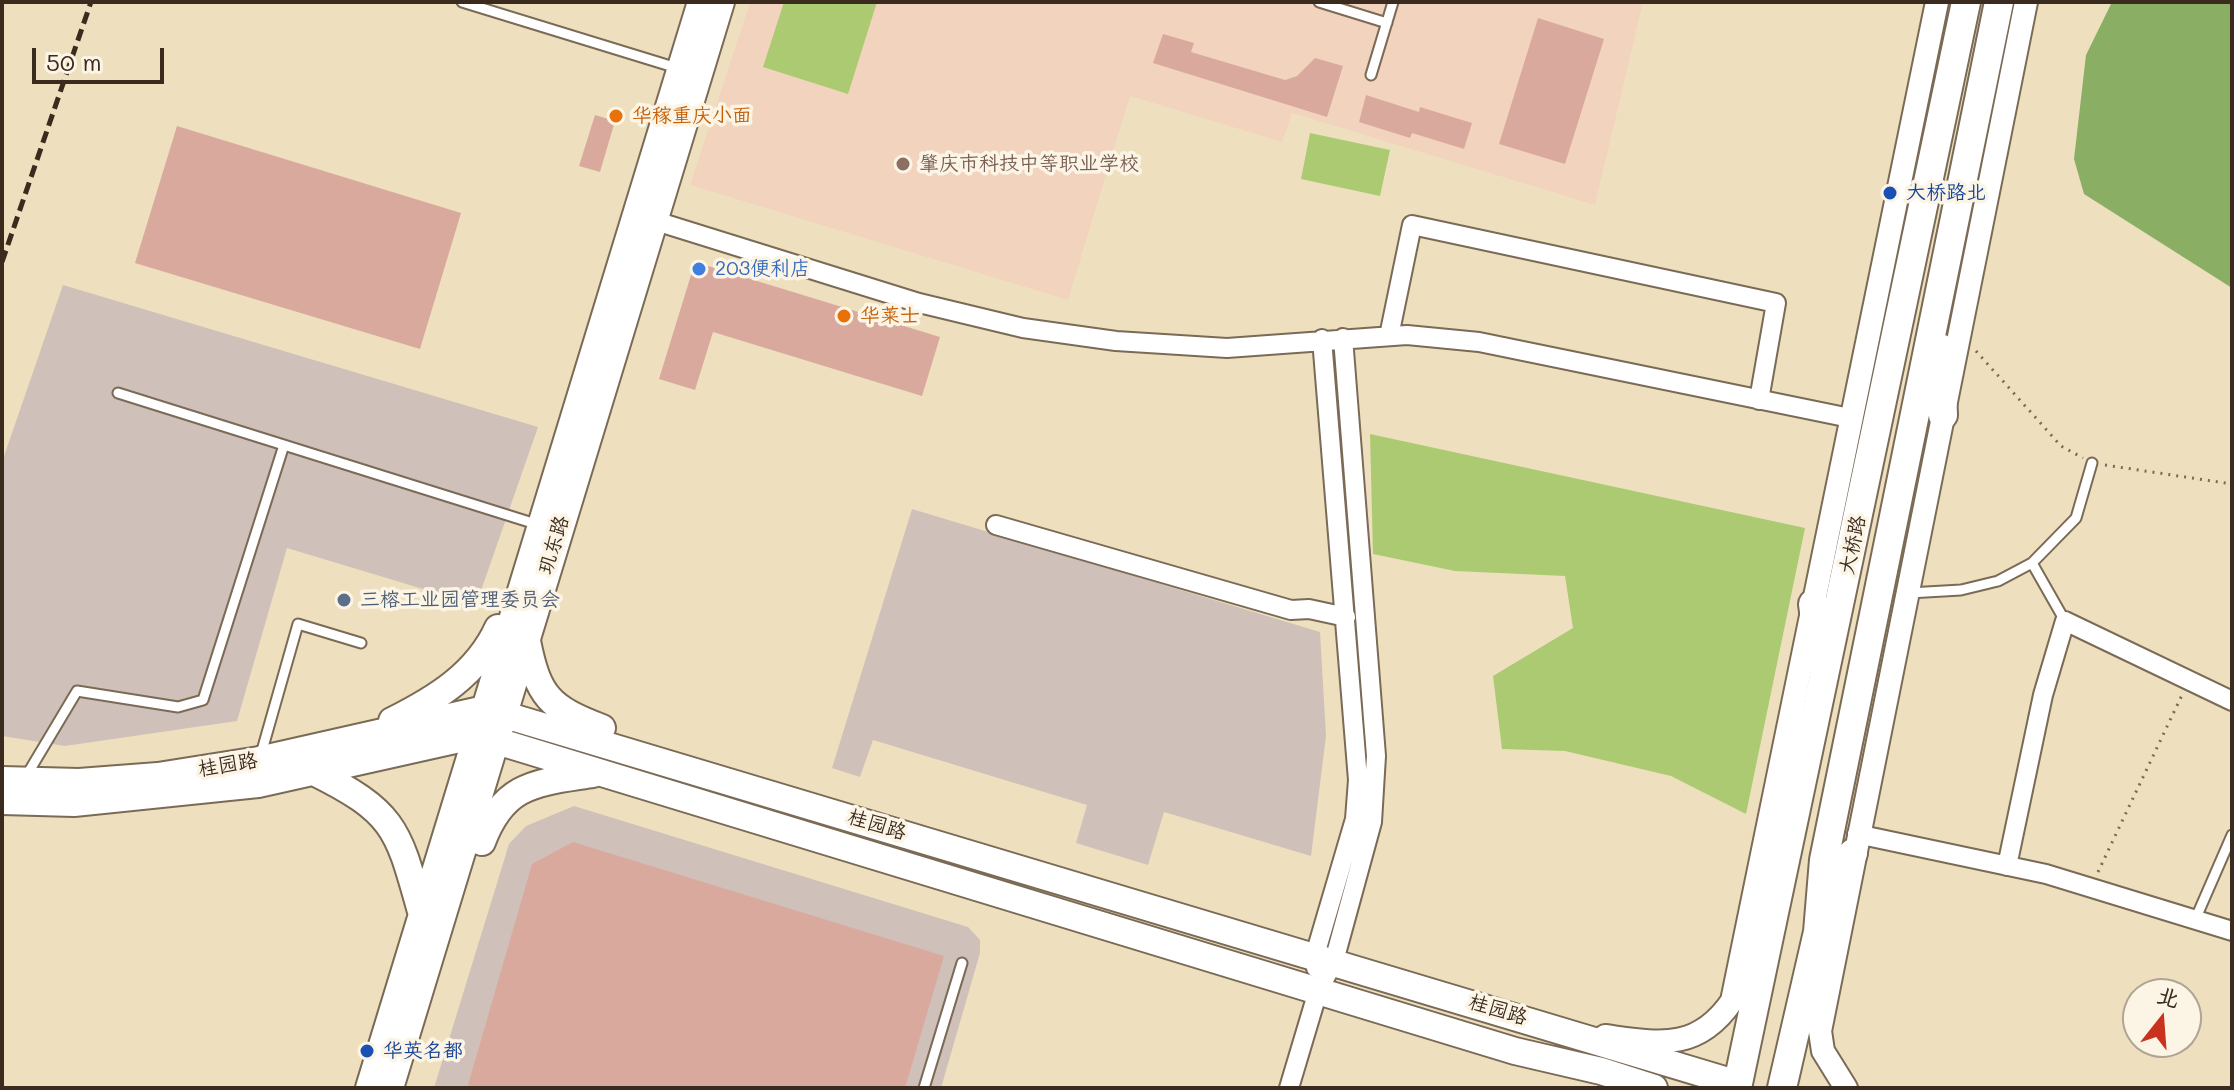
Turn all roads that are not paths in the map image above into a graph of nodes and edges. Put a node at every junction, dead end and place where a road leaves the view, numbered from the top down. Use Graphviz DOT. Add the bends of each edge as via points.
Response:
graph roads {
  1 [pos="462,2"];
  2 [pos="701,2"];
  3 [pos="721,2"];
  4 [pos="1319,2"];
  5 [pos="1393,2"];
  6 [pos="1937,2"];
  7 [pos="1951,2"];
  8 [pos="1966,2"];
  9 [pos="1999,2"];
  10 [pos="2026,2"];
  11 [pos="1387,23"];
  12 [pos="690,72"];
  13 [pos="1371,75"];
  14 [pos="1946,101"];
  15 [pos="645,218"];
  16 [pos="1938,308"];
  17 [pos="1389,336"];
  18 [pos="1343,338"];
  19 [pos="1322,339"];
  20 [pos="118,393"];
  21 [pos="1759,400"];
  22 [pos="1943,415"];
  23 [pos="1850,418"];
  24 [pos="284,445"];
  25 [pos="2092,463"];
  26 [pos="996,525"];
  27 [pos="550,528"];
  28 [pos="2032,563"];
  29 [pos="520,594"];
  30 [pos="1907,594"];
  31 [pos="1813,604"];
  32 [pos="1346,617"];
  33 [pos="2065,621"];
  34 [pos="526,637"];
  35 [pos="361,643"];
  36 [pos="1824,685"];
  37 [pos="2232,701"];
  38 [pos="495,712"];
  39 [pos="357,738"];
  40 [pos="487,738"];
  41 [pos="661,761"];
  42 [pos="258,772"];
  43 [pos="314,772"];
  44 [pos="600,772"];
  45 [pos="9,791"];
  46 [pos="2232,835"];
  47 [pos="1855,844"];
  48 [pos="2007,866"];
  49 [pos="433,912"];
  50 [pos="2195,920"];
  51 [pos="2232,931"];
  52 [pos="1818,932"];
  53 [pos="1324,958"];
  54 [pos="962,963"];
  55 [pos="1318,991"];
  56 [pos="1567,1031"];
  57 [pos="1601,1071"];
  58 [pos="1741,1087"];
  59 [pos="369,1088"];
  60 [pos="390,1088"];
  61 [pos="924,1088"];
  62 [pos="1289,1088"];
  63 [pos="1621,1088"];
  64 [pos="1654,1088"];
  65 [pos="1782,1088"];
  66 [pos="1846,1088"];
  1 -- 12 [label="lane"];
  2 -- 12 [label="main road, 玑东路"];
  3 -- 12 [label="main road, 玑东路"];
  4 -- 11 [label="lane"];
  5 -- 11 [label="lane"];
  6 -- 23 [label="street"];
  7 -- 14 [label="main road"];
  8 -- 14 [label="main road, 大桥路"];
  9 -- 16 [label="main road, 大桥路"];
  10 -- 22 [label="street"];
  11 -- 13 [label="lane"];
  12 -- 15 [label="main road, 玑东路"];
  14 -- 36 [label="main road, 大桥路"];
  15 -- 19 [label="street" via="919,303 1023,328 1227,348"];
  15 -- 27 [label="main road, 玑东路"];
  16 -- 22 [label="main road"];
  16 -- 52 [label="main road, 大桥路" via="1824,860"];
  17 -- 18 [label="street"];
  17 -- 21 [label="street" via="1479,342"];
  17 -- 21 [label="street" via="1412,225 1776,303"];
  18 -- 19 [label="street"];
  18 -- 53 [label="street" via="1377,776 1372,822"];
  19 -- 32 [label="street"];
  20 -- 24 [label="lane"];
  21 -- 23 [label="street"];
  22 -- 30 [label="street"];
  23 -- 31 [label="street"];
  24 -- 27 [label="lane"];
  24 -- 45 [label="lane" via="203,700 178,707 77,691"];
  25 -- 28 [label="lane" via="2076,518"];
  26 -- 32 [label="street" via="1291,610"];
  27 -- 29 [label="main road, 玑东路"];
  27 -- 34 [label="main road, 玑东路"];
  28 -- 30 [label="lane" via="1998,581"];
  28 -- 33 [label="lane"];
  29 -- 38 [label="main road, 玑东路"];
  29 -- 39 [label="main road" via="505,612 488,651 456,684"];
  30 -- 47 [label="street"];
  31 -- 36 [label="main road"];
  31 -- 56 [label="street" via="1732,1001 1721,1017 1679,1042"];
  32 -- 53 [label="street" via="1357,799"];
  33 -- 37 [label="street"];
  33 -- 48 [label="street" via="2043,695"];
  34 -- 38 [label="main road, 玑东路"];
  34 -- 41 [label="main road" via="542,692 571,716"];
  35 -- 42 [label="lane" via="298,624"];
  36 -- 58 [label="main road, 大桥路"];
  38 -- 39 [label="main road, 桂园路"];
  38 -- 40 [label="main road, 玑东路"];
  38 -- 41 [label="main road, 桂园路"];
  39 -- 42 [label="main road, 桂园路"];
  40 -- 43 [label="main road"];
  40 -- 44 [label="main road, 桂园路"];
  40 -- 49 [label="main road, 玑东路"];
  41 -- 53 [label="main road, 桂园路"];
  42 -- 43 [label="main road"];
  42 -- 45 [label="main road, 桂园路"];
  43 -- 49 [label="main road" via="367,801 386,819"];
  44 -- 49 [label="main road" via="516,793 493,813 468,873"];
  44 -- 55 [label="main road, 桂园路"];
  46 -- 50 [label="lane"];
  47 -- 48 [label="street"];
  47 -- 52 [label="main road"];
  47 -- 66 [label="street" via="1820,1031 1823,1051"];
  48 -- 50 [label="street"];
  49 -- 59 [label="main road, 玑东路"];
  49 -- 60 [label="main road, 玑东路"];
  50 -- 51 [label="street"];
  52 -- 65 [label="main road, 大桥路"];
  53 -- 55 [label="street"];
  53 -- 56 [label="main road, 桂园路"];
  54 -- 61 [label="lane"];
  55 -- 57 [label="main road, 桂园路" via="1515,1051"];
  55 -- 62 [label="street"];
  56 -- 58 [label="main road, 桂园路"];
  57 -- 63 [label="street"];
  57 -- 64 [label="main road, 桂园路"];
}
